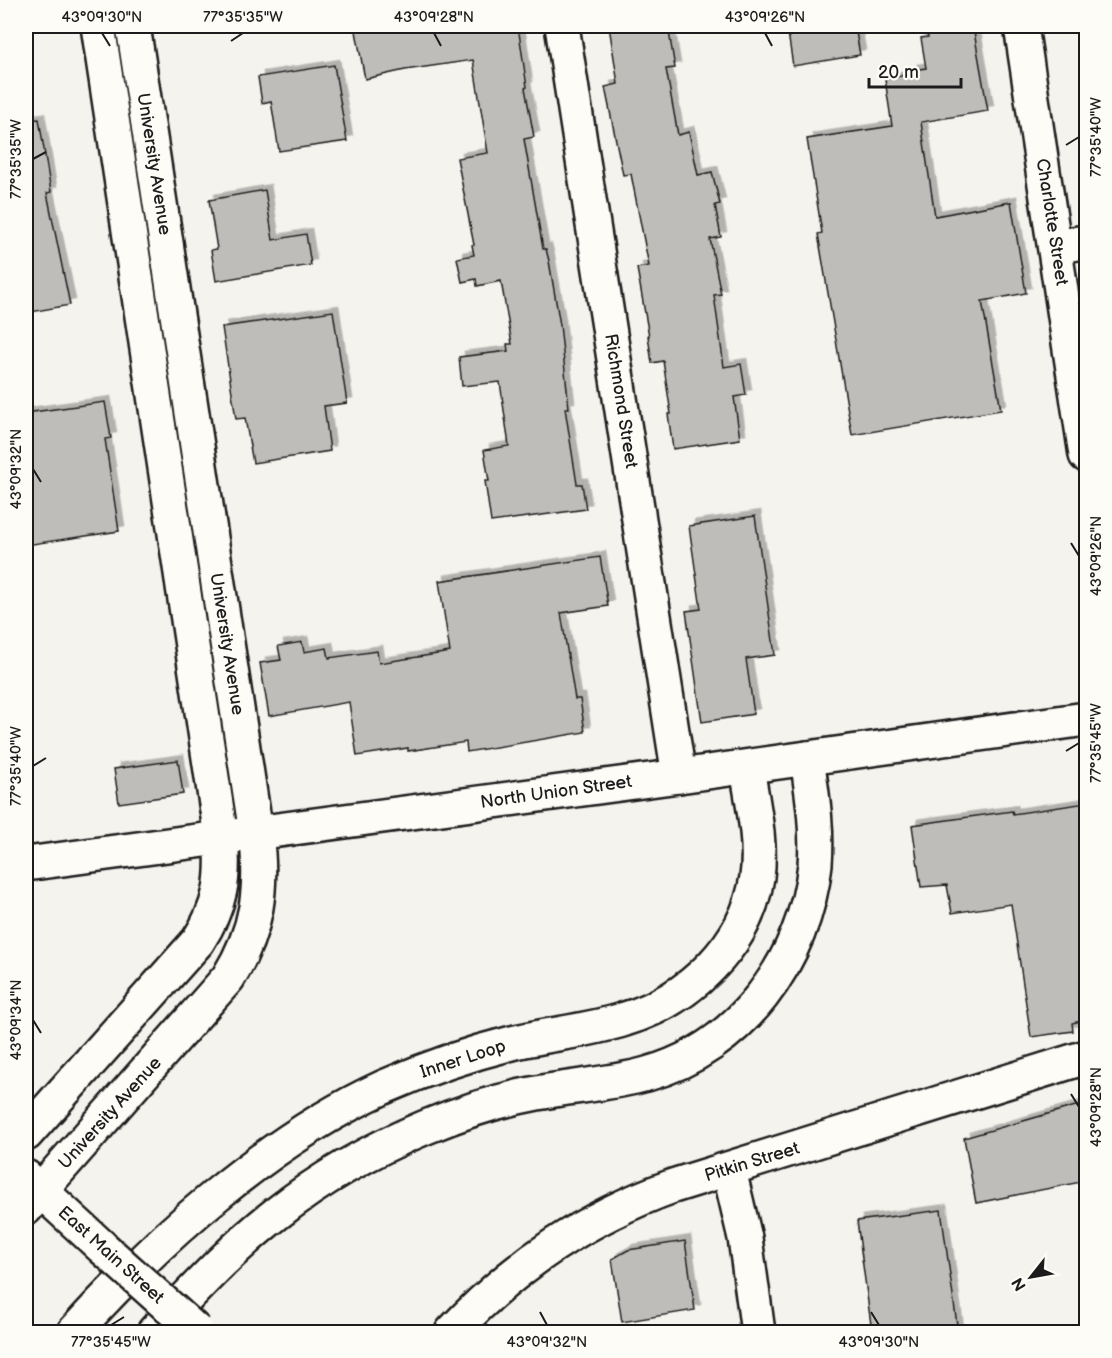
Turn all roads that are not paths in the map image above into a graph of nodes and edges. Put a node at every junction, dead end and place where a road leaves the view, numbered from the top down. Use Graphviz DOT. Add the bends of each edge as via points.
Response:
graph roads {
  1 [pos="98,26"];
  2 [pos="133,26"];
  3 [pos="562,26"];
  4 [pos="1021,26"];
  5 [pos="1071,244"];
  6 [pos="1086,454"];
  7 [pos="1086,719"];
  8 [pos="807,758"];
  9 [pos="747,766"];
  10 [pos="679,776"];
  11 [pos="256,833"];
  12 [pos="221,837"];
  13 [pos="26,864"];
  14 [pos="1086,1057"];
  15 [pos="26,1134"];
  16 [pos="729,1170"];
  17 [pos="31,1192"];
  18 [pos="74,1332"];
  19 [pos="154,1332"];
  20 [pos="197,1332"];
  21 [pos="452,1332"];
  22 [pos="759,1332"];
  1 -- 12 [label="main road, University Avenue"];
  2 -- 11 [label="main road, University Avenue"];
  3 -- 10 [label="main road, Richmond Street"];
  4 -- 5 [label="main road, Charlotte Street"];
  5 -- 6 [label="main road, Charlotte Street"];
  7 -- 8 [label="main road, North Union Street"];
  8 -- 9 [label="main road, North Union Street"];
  8 -- 19 [label="main road" via="816,836 807,910 781,970 741,1020 710,1044 664,1068 508,1099 450,1117 381,1148 276,1214 209,1274"];
  9 -- 10 [label="main road, North Union Street"];
  9 -- 18 [label="main road, Inner Loop" via="758,846 753,896 727,948 700,978 670,1000 639,1015 466,1056 384,1088 330,1115 276,1149 214,1198 132,1272"];
  10 -- 11 [label="main road, North Union Street"];
  11 -- 12 [label="main road, North Union Street"];
  11 -- 17 [label="main road, University Avenue" via="260,883 257,906 238,962 219,990"];
  12 -- 13 [label="main road, North Union Street"];
  12 -- 15 [label="main road, University Avenue" via="222,887 210,923"];
  14 -- 16 [label="main road, Pitkin Street"];
  16 -- 21 [label="main road, Pitkin Street" via="650,1195 578,1229 513,1274"];
  16 -- 22 [label="main road" via="745,1238"];
  17 -- 20 [label="main road, East Main Street, bridge" via="102,1247"];
}
